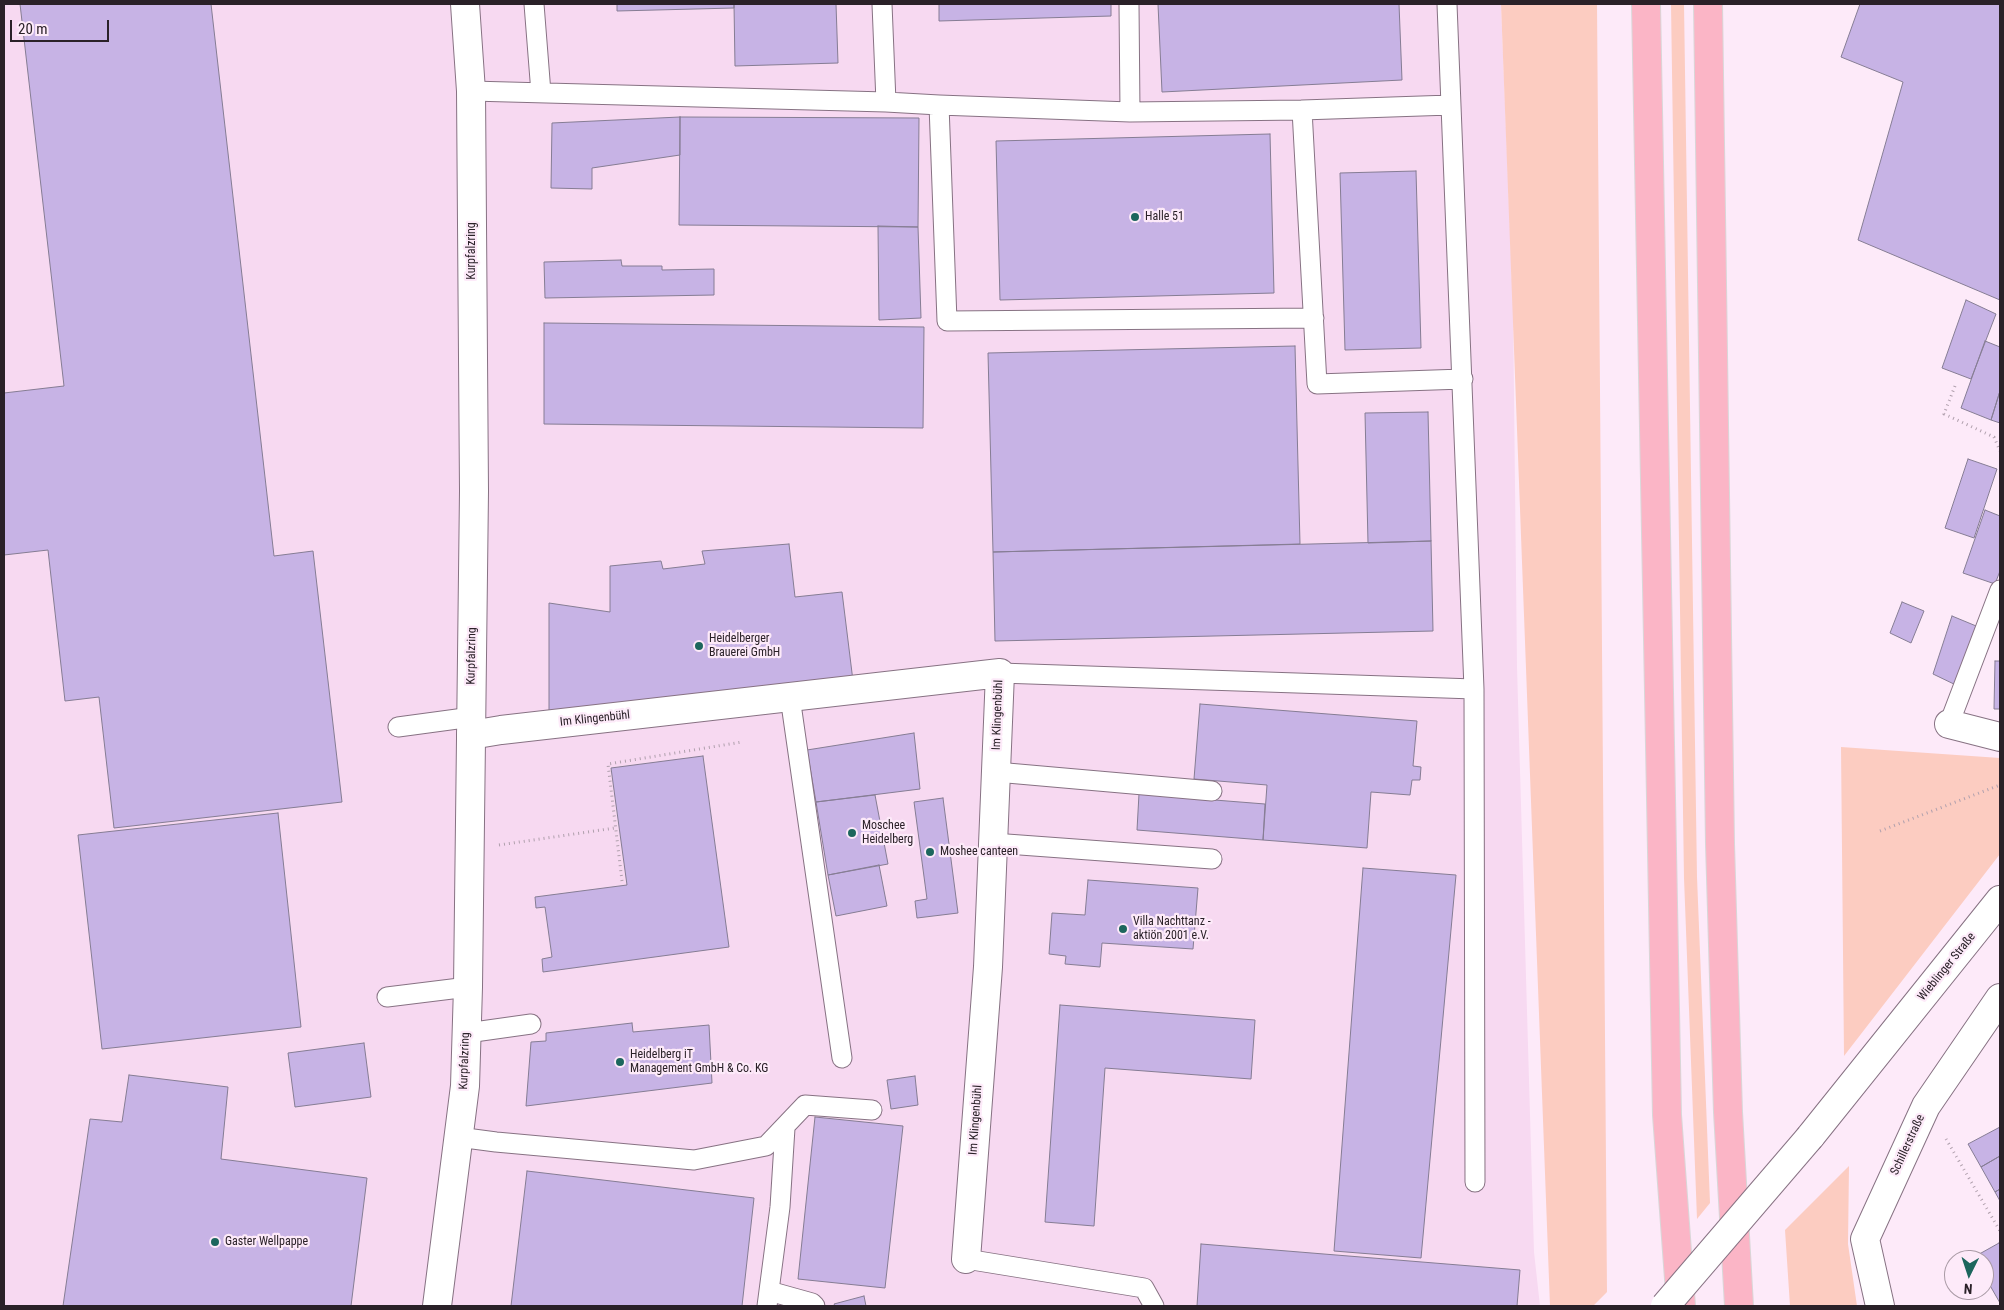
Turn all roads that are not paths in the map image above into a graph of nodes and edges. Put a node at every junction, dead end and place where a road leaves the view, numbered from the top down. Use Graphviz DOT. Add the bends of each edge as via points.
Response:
graph roads {
  1 [pos="464,4"];
  2 [pos="534,4"];
  3 [pos="882,4"];
  4 [pos="1129,4"];
  5 [pos="1447,4"];
  6 [pos="1646,4"];
  7 [pos="1708,4"];
  8 [pos="471,92"];
  9 [pos="541,93"];
  10 [pos="886,102"];
  11 [pos="939,105"];
  12 [pos="1451,105"];
  13 [pos="1302,110"];
  14 [pos="1130,112"];
  15 [pos="1314,318"];
  16 [pos="1463,379"];
  17 [pos="2000,590"];
  18 [pos="1000,673"];
  19 [pos="1474,689"];
  20 [pos="790,697"];
  21 [pos="1949,724"];
  22 [pos="471,726"];
  23 [pos="398,727"];
  24 [pos="2000,737"];
  25 [pos="996,772"];
  26 [pos="1212,791"];
  27 [pos="993,843"];
  28 [pos="1212,859"];
  29 [pos="2000,900"];
  30 [pos="468,986"];
  31 [pos="387,997"];
  32 [pos="2000,998"];
  33 [pos="531,1024"];
  34 [pos="467,1033"];
  35 [pos="842,1058"];
  36 [pos="872,1110"];
  37 [pos="785,1128"];
  38 [pos="458,1137"];
  39 [pos="1475,1182"];
  40 [pos="966,1259"];
  41 [pos="768,1299"];
  42 [pos="437,1306"];
  43 [pos="815,1306"];
  44 [pos="1154,1306"];
  45 [pos="1665,1306"];
  46 [pos="1681,1306"];
  47 [pos="1739,1306"];
  48 [pos="1880,1306"];
  1 -- 8 [label="street, Kurpfalzring"];
  2 -- 9 [label="lane"];
  3 -- 10 [label="lane"];
  4 -- 14 [label="lane"];
  5 -- 12 [label="lane"];
  6 -- 46 [label="highway" via="1667,1115"];
  7 -- 47 [label="highway" via="1720,834 1728,1112"];
  8 -- 9 [label="lane"];
  8 -- 22 [label="street, Kurpfalzring" via="474,491"];
  9 -- 10 [label="lane"];
  10 -- 11 [label="lane"];
  11 -- 14 [label="lane"];
  11 -- 15 [label="lane" via="946,321"];
  12 -- 13 [label="lane"];
  12 -- 16 [label="lane"];
  13 -- 14 [label="lane"];
  13 -- 15 [label="lane"];
  15 -- 16 [label="lane" via="1318,384"];
  16 -- 19 [label="lane"];
  17 -- 21 [label="lane"];
  18 -- 19 [label="lane"];
  18 -- 20 [label="street, Im Klingenbühl"];
  18 -- 25 [label="street, Im Klingenbühl"];
  19 -- 39 [label="lane"];
  20 -- 22 [label="street, Im Klingenbühl" via="501,730"];
  20 -- 35 [label="lane"];
  21 -- 24 [label="street"];
  22 -- 23 [label="lane"];
  22 -- 30 [label="street, Kurpfalzring"];
  25 -- 26 [label="lane"];
  25 -- 27 [label="street, Im Klingenbühl"];
  27 -- 28 [label="lane"];
  27 -- 40 [label="street, Im Klingenbühl" via="988,967"];
  29 -- 45 [label="street, Wieblinger Straße, bridge" via="1810,1137"];
  30 -- 31 [label="lane"];
  30 -- 34 [label="street, Kurpfalzring"];
  32 -- 48 [label="street, Schillerstraße" via="1926,1106 1865,1239"];
  33 -- 34 [label="lane"];
  34 -- 38 [label="street, Kurpfalzring" via="465,1086"];
  36 -- 37 [label="lane" via="805,1105"];
  37 -- 38 [label="lane" via="766,1146 694,1160"];
  37 -- 41 [label="lane" via="780,1207"];
  38 -- 42 [label="street, Kurpfalzring"];
  40 -- 44 [label="lane" via="1144,1288"];
  41 -- 43 [label="lane" via="812,1303"];
}
